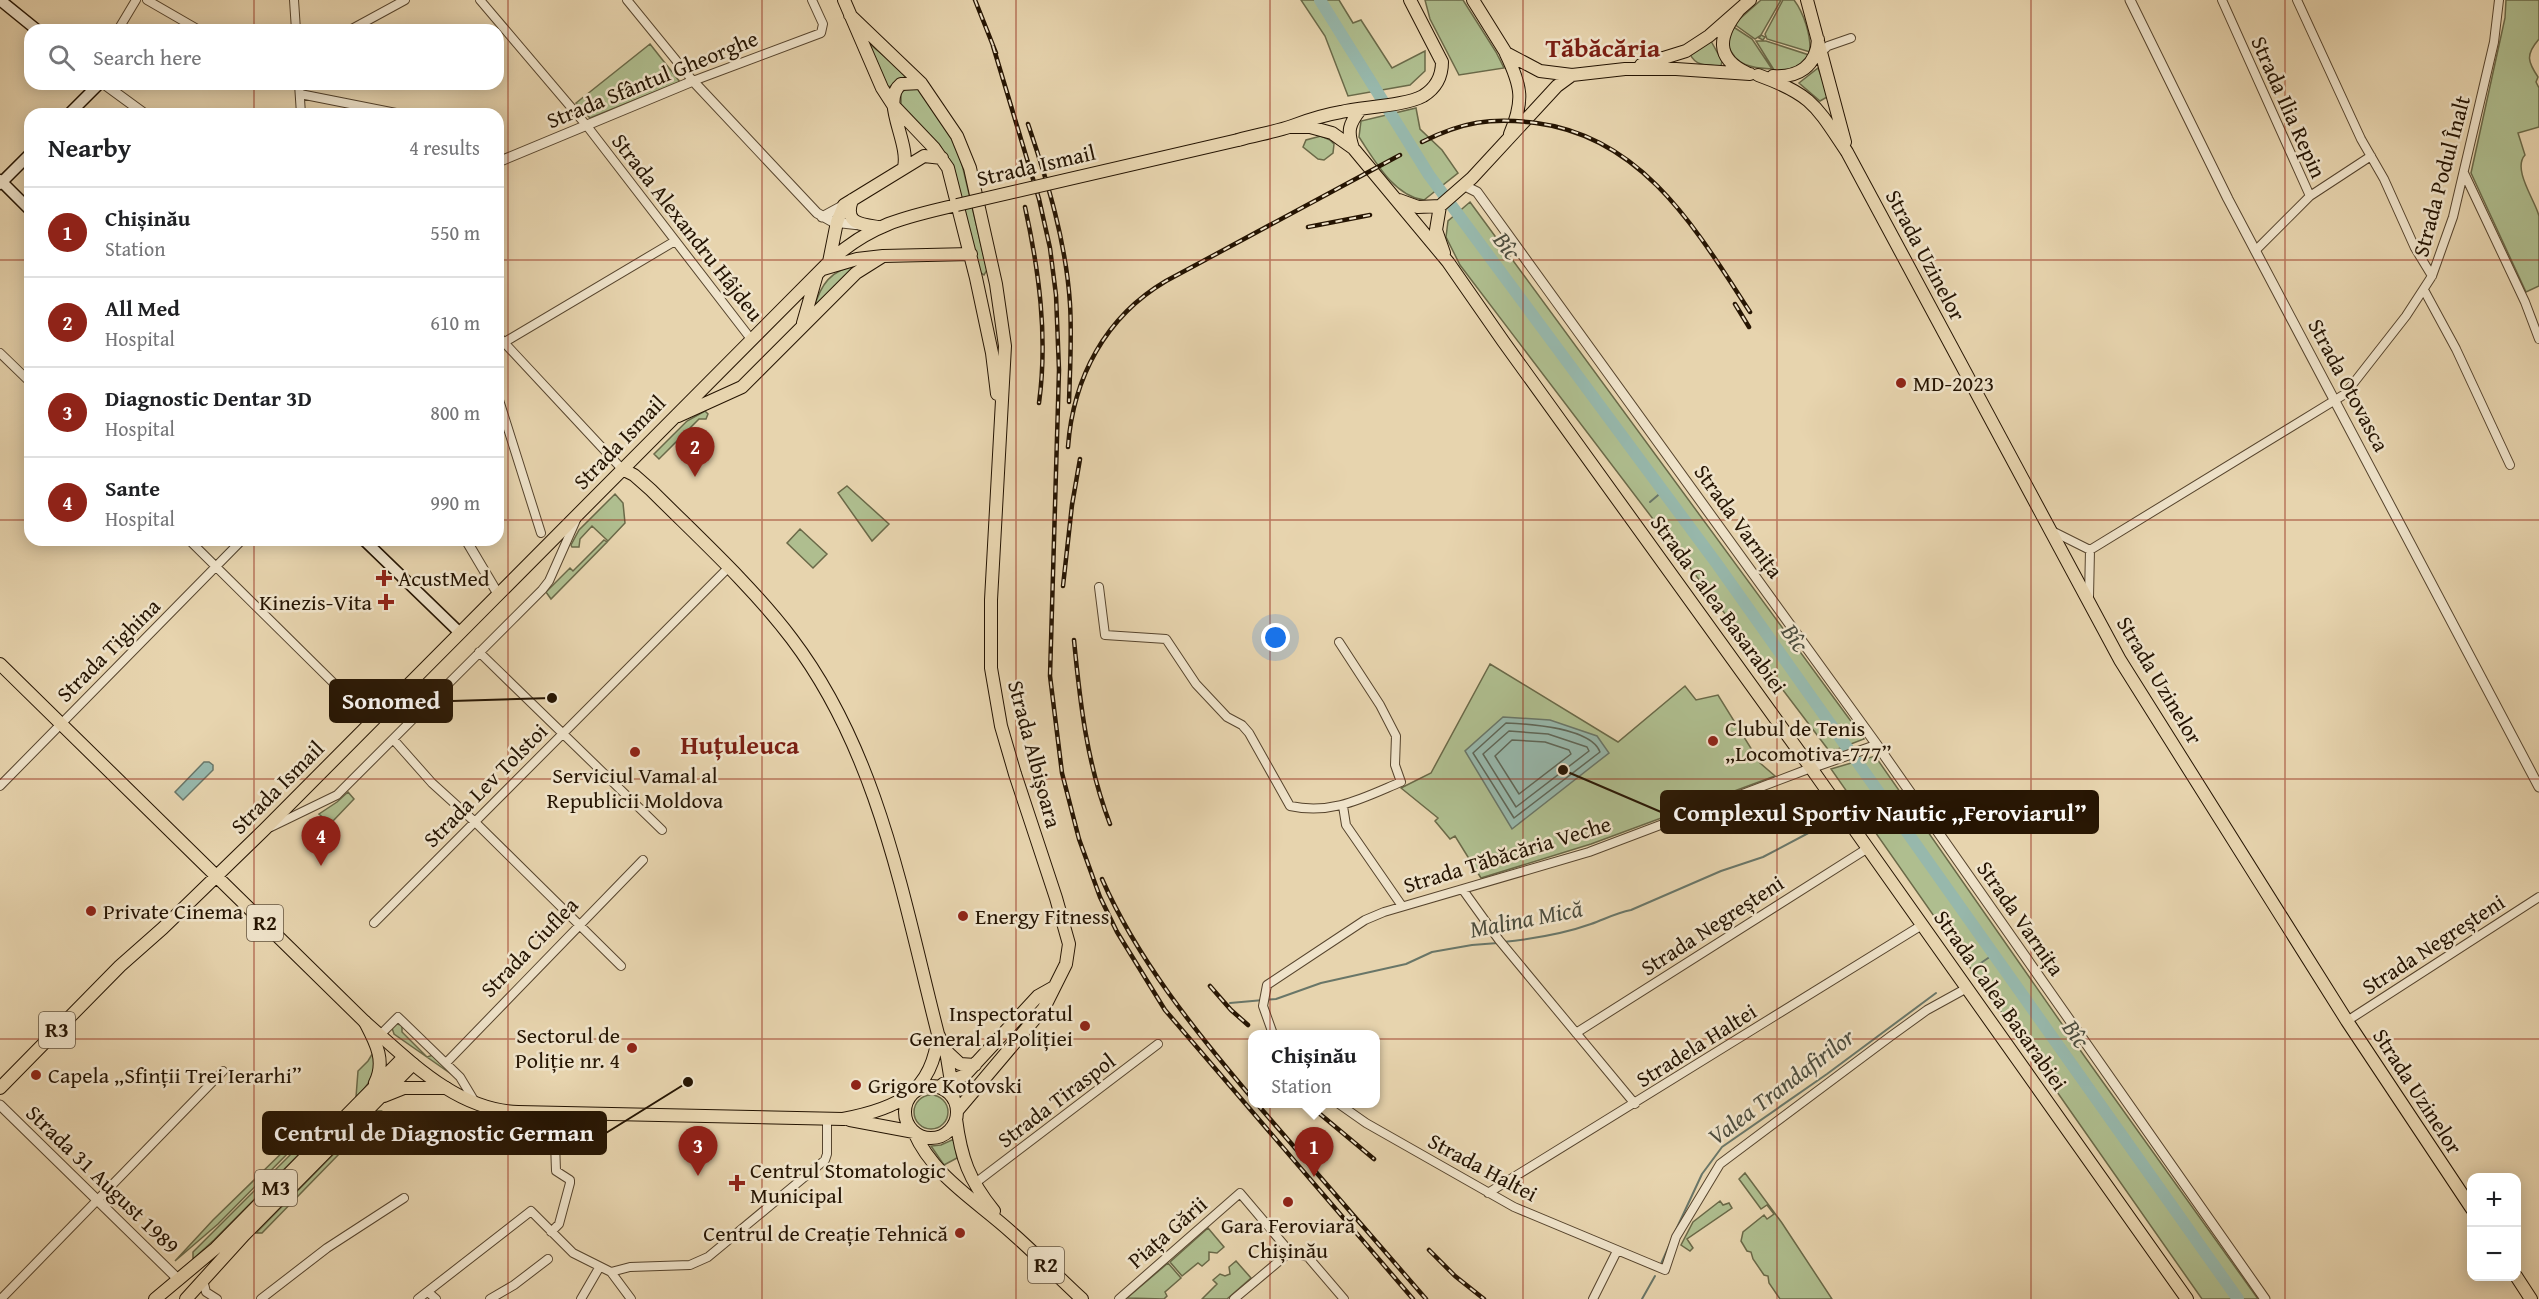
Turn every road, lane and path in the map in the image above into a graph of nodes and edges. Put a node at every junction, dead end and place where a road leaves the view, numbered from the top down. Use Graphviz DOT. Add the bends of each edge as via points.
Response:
graph roads {
  1 [pos="0,0"];
  2 [pos="136,0"];
  3 [pos="147,0"];
  4 [pos="294,0"];
  5 [pos="405,0"];
  6 [pos="480,0"];
  7 [pos="627,0"];
  8 [pos="812,0"];
  9 [pos="844,0"];
  10 [pos="1410,0"];
  11 [pos="1419,0"];
  12 [pos="1473,0"];
  13 [pos="1750,0"];
  14 [pos="1806,0"];
  15 [pos="2130,0"];
  16 [pos="2222,0"];
  17 [pos="2296,0"];
  18 [pos="2499,0"];
  19 [pos="1738,11"];
  20 [pos="850,15"];
  21 [pos="1422,23"];
  22 [pos="30,24"];
  23 [pos="122,24"];
  24 [pos="189,24"];
  25 [pos="296,24"];
  26 [pos="361,24"];
  27 [pos="500,24"];
  28 [pos="504,28"];
  29 [pos="1851,38"];
  30 [pos="1820,45"];
  31 [pos="1506,53"];
  32 [pos="1625,69"];
  33 [pos="1572,75"];
  34 [pos="1754,75"];
  35 [pos="693,81"];
  36 [pos="921,83"];
  37 [pos="95,90"];
  38 [pos="111,90"];
  39 [pos="299,90"];
  40 [pos="310,90"];
  41 [pos="893,105"];
  42 [pos="76,108"];
  43 [pos="136,108"];
  44 [pos="301,108"];
  45 [pos="378,108"];
  46 [pos="1360,110"];
  47 [pos="587,126"];
  48 [pos="1291,127"];
  49 [pos="1508,138"];
  50 [pos="1353,148"];
  51 [pos="1847,152"];
  52 [pos="2371,156"];
  53 [pos="942,158"];
  54 [pos="24,160"];
  55 [pos="504,160"];
  56 [pos="904,167"];
  57 [pos="2464,173"];
  58 [pos="1,182"];
  59 [pos="1462,189"];
  60 [pos="2310,196"];
  61 [pos="1394,197"];
  62 [pos="848,202"];
  63 [pos="24,204"];
  64 [pos="1442,206"];
  65 [pos="822,217"];
  66 [pos="837,222"];
  67 [pos="868,228"];
  68 [pos="675,241"];
  69 [pos="2256,250"];
  70 [pos="971,254"];
  71 [pos="883,256"];
  72 [pos="1448,262"];
  73 [pos="822,268"];
  74 [pos="2432,276"];
  75 [pos="2424,290"];
  76 [pos="1002,320"];
  77 [pos="986,324"];
  78 [pos="801,327"];
  79 [pos="751,339"];
  80 [pos="2539,339"];
  81 [pos="504,343"];
  82 [pos="504,348"];
  83 [pos="0,353"];
  84 [pos="24,376"];
  85 [pos="2335,400"];
  86 [pos="504,416"];
  87 [pos="1000,416"];
  88 [pos="670,419"];
  89 [pos="2510,465"];
  90 [pos="622,469"];
  91 [pos="579,513"];
  92 [pos="2050,530"];
  93 [pos="541,533"];
  94 [pos="195,546"];
  95 [pos="236,546"];
  96 [pos="370,546"];
  97 [pos="470,546"];
  98 [pos="2090,550"];
  99 [pos="216,567"];
  100 [pos="728,568"];
  101 [pos="1100,587"];
  102 [pos="498,594"];
  103 [pos="2089,603"];
  104 [pos="459,633"];
  105 [pos="1338,642"];
  106 [pos="479,652"];
  107 [pos="0,664"];
  108 [pos="372,721"];
  109 [pos="60,723"];
  110 [pos="562,733"];
  111 [pos="393,739"];
  112 [pos="1874,746"];
  113 [pos="1811,768"];
  114 [pos="0,786"];
  115 [pos="2539,787"];
  116 [pos="1343,806"];
  117 [pos="475,822"];
  118 [pos="264,830"];
  119 [pos="662,831"];
  120 [pos="1868,848"];
  121 [pos="643,861"];
  122 [pos="217,876"];
  123 [pos="1463,890"];
  124 [pos="2539,897"];
  125 [pos="1402,906"];
  126 [pos="374,922"];
  127 [pos="580,925"];
  128 [pos="1922,926"];
  129 [pos="621,966"];
  130 [pos="1054,987"];
  131 [pos="1967,988"];
  132 [pos="2347,1021"];
  133 [pos="365,1022"];
  134 [pos="1271,1030"];
  135 [pos="1576,1033"];
  136 [pos="938,1034"];
  137 [pos="380,1035"];
  138 [pos="1158,1044"];
  139 [pos="946,1051"];
  140 [pos="408,1061"];
  141 [pos="446,1063"];
  142 [pos="975,1065"];
  143 [pos="223,1071"];
  144 [pos="951,1081"];
  145 [pos="936,1086"];
  146 [pos="0,1088"];
  147 [pos="446,1088"];
  148 [pos="911,1094"];
  149 [pos="374,1096"];
  150 [pos="475,1104"];
  151 [pos="1635,1104"];
  152 [pos="0,1105"];
  153 [pos="1345,1108"];
  154 [pos="956,1110"];
  155 [pos="554,1113"];
  156 [pos="827,1118"];
  157 [pos="843,1119"];
  158 [pos="914,1132"];
  159 [pos="974,1184"];
  160 [pos="1488,1193"];
  161 [pos="404,1198"];
  162 [pos="97,1200"];
  163 [pos="2467,1201"];
  164 [pos="1010,1230"];
  165 [pos="551,1232"];
  166 [pos="1617,1251"];
  167 [pos="1290,1252"];
  168 [pos="548,1259"];
  169 [pos="599,1268"];
  170 [pos="611,1272"];
  171 [pos="203,1279"];
  172 [pos="179,1280"];
  173 [pos="2519,1281"];
  174 [pos="428,1292"];
  175 [pos="1,1299"];
  176 [pos="155,1299"];
  177 [pos="186,1299"];
  178 [pos="209,1299"];
  179 [pos="217,1299"];
  180 [pos="223,1299"];
  181 [pos="261,1299"];
  182 [pos="418,1299"];
  183 [pos="436,1299"];
  184 [pos="489,1299"];
  185 [pos="581,1299"];
  186 [pos="631,1299"];
  187 [pos="1082,1299"];
  188 [pos="1119,1299"];
  189 [pos="1234,1299"];
  190 [pos="1344,1299"];
  191 [pos="1593,1299"];
  192 [pos="2187,1299"];
  193 [pos="2265,1299"];
  194 [pos="2530,1299"];
  1 -- 22 [label="main road"];
  2 -- 23 [label="street"];
  3 -- 24 [label="street"];
  4 -- 25 [label="street"];
  5 -- 26 [label="street"];
  6 -- 27 [label="street, Strada Alexandru Hâjdeu"];
  7 -- 35 [label="street"];
  8 -- 35 [label="street, Strada Sfântul Gheorghe" via="824,24 821,33"];
  9 -- 20 [label="main road, Strada Albișoara"];
  10 -- 21 [label="main road"];
  11 -- 21 [label="main road"];
  12 -- 31 [label="main road"];
  13 -- 19 [label="main road"];
  14 -- 30 [label="main road, Strada Uzinelor"];
  15 -- 69 [label="street, Strada Otovasca"];
  16 -- 60 [label="street, Strada Ilia Repin"];
  17 -- 52 [label="street"];
  18 -- 57 [label="street, Strada Podul Înalt" via="2494,42"];
  19 -- 32 [label="main road" via="1686,51"];
  19 -- 34 [label="main road" via="1725,27 1724,48 1733,64"];
  20 -- 36 [label="main road, Strada Albișoara"];
  20 -- 41 [label="main road, Strada Albișoara"];
  21 -- 46 [label="main road, Strada Ismail" via="1438,53 1442,73 1439,81 1416,98"];
  28 -- 47 [label="street, Strada Alexandru Hâjdeu"];
  29 -- 30 [label="street"];
  30 -- 34 [label="main road" via="1806,69 1786,77"];
  30 -- 51 [label="main road, Strada Uzinelor"];
  31 -- 33 [label="main road" via="1540,71"];
  31 -- 49 [label="main road" via="1518,79 1520,95 1519,110"];
  32 -- 33 [label="main road"];
  32 -- 34 [label="main road"];
  33 -- 49 [label="main road"];
  34 -- 51 [label="main road, Strada Uzinelor" via="1790,87 1806,98 1824,116"];
  35 -- 47 [label="street, Strada Sfântul Gheorghe"];
  35 -- 65 [label="street"];
  36 -- 41 [label="main road" via="901,84 894,93"];
  36 -- 76 [label="main road, Strada Albișoara" via="950,122 966,159"];
  37 -- 42 [label="main road"];
  38 -- 43 [label="street"];
  39 -- 44 [label="street"];
  40 -- 45 [label="street"];
  41 -- 53 [label="main road, Strada Albișoara"];
  41 -- 56 [label="main road" via="905,146"];
  46 -- 48 [label="main road, Strada Ismail" via="1318,116"];
  46 -- 50 [label="main road" via="1349,126"];
  47 -- 55 [label="street, Strada Sfântul Gheorghe"];
  47 -- 68 [label="street, Strada Alexandru Hâjdeu"];
  48 -- 50 [label="main road, Strada Calea Basarabiei" via="1332,133"];
  48 -- 67 [label="main road, Strada Ismail, bridge"];
  49 -- 59 [label="main road"];
  50 -- 61 [label="main road, Strada Calea Basarabiei"];
  51 -- 92 [label="main road, Strada Uzinelor"];
  52 -- 60 [label="street"];
  52 -- 74 [label="street"];
  53 -- 56 [label="main road" via="924,156"];
  53 -- 70 [label="main road, Strada Albișoara" via="953,182"];
  54 -- 58 [label="main road"];
  56 -- 62 [label="main road"];
  57 -- 74 [label="street, Strada Podul Înalt"];
  57 -- 80 [label="street"];
  58 -- 63 [label="main road"];
  59 -- 64 [label="main road"];
  59 -- 112 [label="street, Strada Varnița" via="1477,192"];
  60 -- 69 [label="street"];
  61 -- 64 [label="main road" via="1418,207"];
  61 -- 72 [label="main road, Strada Calea Basarabiei"];
  62 -- 65 [label="street"];
  62 -- 66 [label="main road"];
  62 -- 67 [label="main road" via="850,215"];
  64 -- 72 [label="main road" via="1436,230"];
  65 -- 66 [label="street"];
  66 -- 67 [label="street"];
  66 -- 73 [label="main road"];
  67 -- 71 [label="main road" via="860,246 862,251"];
  67 -- 73 [label="main road, Strada Ismail"];
  68 -- 79 [label="street, Strada Alexandru Hâjdeu"];
  68 -- 81 [label="street"];
  69 -- 85 [label="street, Strada Otovasca"];
  70 -- 71 [label="main road"];
  70 -- 77 [label="main road, Strada Albișoara"];
  71 -- 73 [label="main road"];
  71 -- 78 [label="main road" via="856,273"];
  72 -- 113 [label="main road, Strada Calea Basarabiei"];
  73 -- 78 [label="main road"];
  73 -- 79 [label="main road, Strada Ismail"];
  74 -- 75 [label="street, Strada Podul Înalt"];
  75 -- 85 [label="street, Strada Podul Înalt" via="2371,362 2345,394"];
  75 -- 89 [label="street"];
  76 -- 77 [label="main road" via="997,326"];
  76 -- 87 [label="main road, Strada Albișoara" via="1005,364"];
  77 -- 87 [label="main road, Strada Albișoara"];
  78 -- 88 [label="main road" via="742,387"];
  79 -- 88 [label="main road, Strada Ismail"];
  82 -- 90 [label="street"];
  83 -- 84 [label="street"];
  85 -- 98 [label="street, Strada Podul Înalt"];
  85 -- 115 [label="street, Strada Otovasca"];
  86 -- 93 [label="street"];
  87 -- 130 [label="main road, Strada Albișoara" via="991,668 1001,726 1068,935 1066,964"];
  88 -- 90 [label="main road, Strada Ismail"];
  90 -- 91 [label="main road, Strada Ismail"];
  90 -- 100 [label="main road" via="643,483"];
  91 -- 102 [label="main road, Strada Ismail"];
  91 -- 106 [label="street" via="544,588"];
  92 -- 98 [label="street"];
  92 -- 103 [label="main road, Strada Uzinelor"];
  94 -- 99 [label="street"];
  95 -- 99 [label="street, Strada Tighina"];
  96 -- 104 [label="main road"];
  97 -- 102 [label="street"];
  98 -- 103 [label="street"];
  99 -- 108 [label="street"];
  99 -- 109 [label="street, Strada Tighina"];
  100 -- 110 [label="street, Strada Lev Tolstoi"];
  100 -- 136 [label="main road" via="795,643 851,738 879,811"];
  101 -- 116 [label="street" via="1105,635 1166,639 1196,684 1227,717 1249,733 1290,806"];
  102 -- 104 [label="main road, Strada Ismail"];
  103 -- 132 [label="main road, Strada Uzinelor" via="2120,660"];
  104 -- 108 [label="main road, Strada Ismail"];
  105 -- 116 [label="street" via="1396,736 1395,765 1401,782"];
  106 -- 110 [label="street"];
  106 -- 111 [label="street"];
  107 -- 109 [label="main road, R2"];
  108 -- 118 [label="main road, Strada Ismail"];
  109 -- 114 [label="street, Strada Tighina"];
  109 -- 122 [label="main road, R2"];
  110 -- 117 [label="street, Strada Lev Tolstoi"];
  110 -- 119 [label="street"];
  111 -- 117 [label="street" via="432,783"];
  111 -- 118 [label="street" via="334,798"];
  112 -- 113 [label="street, Strada Tăbăcăria Veche"];
  112 -- 193 [label="street, Strada Varnița"];
  113 -- 120 [label="main road, Strada Calea Basarabiei"];
  113 -- 123 [label="street, Strada Tăbăcăria Veche" via="1589,852"];
  116 -- 125 [label="street" via="1346,825"];
  117 -- 126 [label="street, Strada Lev Tolstoi"];
  117 -- 127 [label="street"];
  118 -- 122 [label="main road, Strada Ismail"];
  120 -- 128 [label="main road, Strada Calea Basarabiei"];
  120 -- 135 [label="street, Strada Negreșteni"];
  121 -- 127 [label="street, Strada Ciuflea"];
  122 -- 133 [label="main road, R2"];
  122 -- 146 [label="main road, Strada Ismail / R3" via="120,966"];
  123 -- 125 [label="street, Strada Tăbăcăria Veche"];
  123 -- 135 [label="street"];
  124 -- 132 [label="street, Strada Negreșteni"];
  125 -- 134 [label="street, Strada Tăbăcăria Veche" via="1365,920 1269,982 1263,1003"];
  127 -- 129 [label="street"];
  127 -- 141 [label="street, Strada Ciuflea"];
  128 -- 131 [label="main road, Strada Calea Basarabiei"];
  128 -- 151 [label="street, Stradela Haltei"];
  130 -- 142 [label="main road, Strada Albișoara" via="1038,996"];
  130 -- 154 [label="main road, Strada Albișoara" via="1044,1008"];
  131 -- 166 [label="street, Strada Haltei" via="1891,1036 1720,1164 1677,1237 1665,1270"];
  131 -- 192 [label="main road, Strada Calea Basarabiei"];
  132 -- 163 [label="main road, Strada Uzinelor"];
  133 -- 137 [label="main road, R2"];
  133 -- 149 [label="main road" via="380,1057"];
  135 -- 151 [label="street"];
  136 -- 139 [label="main road"];
  136 -- 148 [label="main road" via="934,1060"];
  137 -- 140 [label="main road, R2"];
  137 -- 141 [label="street" via="398,1017"];
  138 -- 159 [label="street, Strada Tiraspol"];
  139 -- 142 [label="main road" via="960,1064"];
  139 -- 144 [label="main road"];
  140 -- 147 [label="main road, R2"];
  140 -- 149 [label="main road, M3"];
  141 -- 150 [label="street" via="460,1077"];
  142 -- 144 [label="main road, Strada Albișoara"];
  143 -- 162 [label="street"];
  144 -- 145 [label="main road, Strada Albișoara"];
  144 -- 154 [label="main road"];
  145 -- 148 [label="main road"];
  145 -- 154 [label="main road" via="945,1090"];
  147 -- 149 [label="main road" via="404,1088"];
  147 -- 150 [label="main road, R2"];
  148 -- 157 [label="main road, R2" via="880,1111"];
  148 -- 158 [label="main road" via="904,1113"];
  149 -- 171 [label="main road, M3"];
  149 -- 172 [label="main road, M3"];
  150 -- 155 [label="main road, R2" via="504,1112"];
  151 -- 160 [label="street, Stradela Haltei"];
  152 -- 162 [label="street, Strada 31 August 1989"];
  153 -- 160 [label="street, Strada Haltei"];
  154 -- 158 [label="main road" via="949,1131 941,1136 926,1138"];
  154 -- 159 [label="main road, R2" via="963,1160"];
  155 -- 156 [label="main road, R2"];
  155 -- 165 [label="street" via="556,1171 570,1183 559,1224"];
  156 -- 157 [label="main road, R2"];
  156 -- 170 [label="street" via="825,1160 708,1257 690,1265 630,1267"];
  157 -- 158 [label="main road, R2"];
  158 -- 164 [label="main road, R2" via="933,1163"];
  159 -- 164 [label="main road, R2"];
  160 -- 166 [label="street, Strada Haltei"];
  161 -- 181 [label="street" via="327,1248"];
  162 -- 172 [label="street, Strada 31 August 1989"];
  162 -- 175 [label="street"];
  164 -- 187 [label="main road, R2"];
  165 -- 169 [label="street" via="573,1253"];
  165 -- 174 [label="street" via="531,1211"];
  166 -- 191 [label="street"];
  167 -- 188 [label="street, Piața Gării" via="1240,1193"];
  167 -- 189 [label="street"];
  167 -- 190 [label="street" via="1308,1257"];
  168 -- 184 [label="street"];
  169 -- 170 [label="street"];
  169 -- 185 [label="street"];
  170 -- 186 [label="street"];
  171 -- 177 [label="main road, M3"];
  171 -- 179 [label="street" via="206,1292"];
  172 -- 176 [label="main road, M3"];
  173 -- 194 [label="main road"];
  174 -- 182 [label="street"];
  174 -- 183 [label="street"];
  178 -- 179 [label="street"];
  179 -- 180 [label="street"];
}
